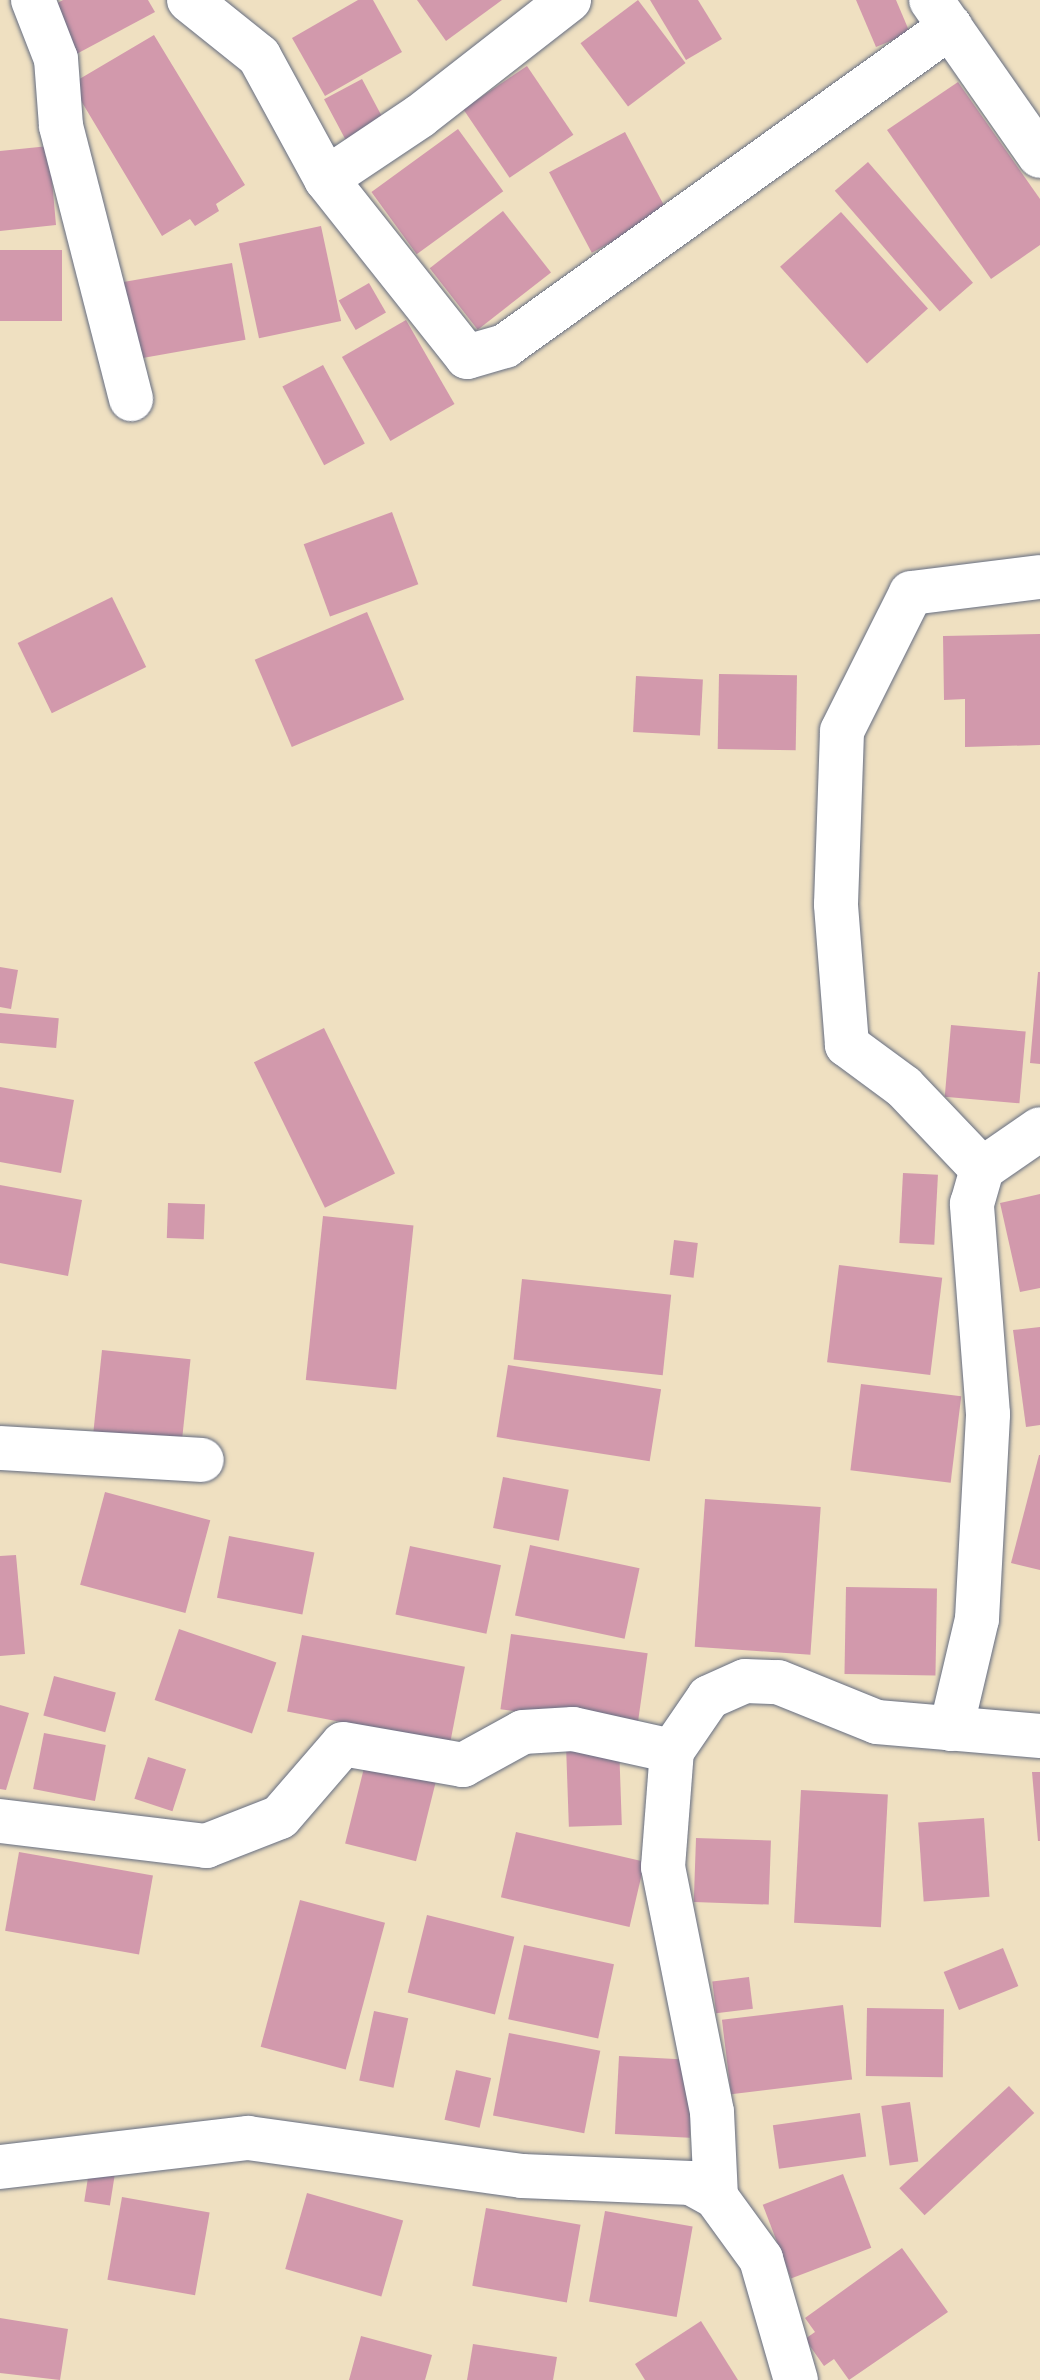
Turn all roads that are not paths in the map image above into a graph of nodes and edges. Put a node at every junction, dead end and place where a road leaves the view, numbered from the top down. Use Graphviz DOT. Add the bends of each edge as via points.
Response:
graph roads {
  1 [pos="33,0"];
  2 [pos="189,0"];
  3 [pos="569,0"];
  4 [pos="941,14"];
  5 [pos="1040,156"];
  6 [pos="326,179"];
  7 [pos="131,399"];
  8 [pos="1040,577"];
  9 [pos="1040,1129"];
  10 [pos="982,1169"];
  11 [pos="0,1448"];
  12 [pos="202,1460"];
  13 [pos="951,1729"];
  14 [pos="1040,1736"];
  15 [pos="672,1751"];
  16 [pos="0,1821"];
  17 [pos="0,2167"];
  18 [pos="716,2197"];
  19 [pos="796,2380"];
  1 -- 7 [label="street" via="56,59 61,126"];
  2 -- 6 [label="street" via="259,56"];
  3 -- 6 [label="street" via="420,116"];
  4 -- 5 [label="street"];
  4 -- 6 [label="street" via="505,346 467,357"];
  8 -- 10 [label="street" via="911,593 842,731 836,904 847,1045 904,1087"];
  9 -- 10 [label="street"];
  10 -- 13 [label="street" via="972,1204 988,1414 977,1619"];
  11 -- 12 [label="street"];
  13 -- 14 [label="street"];
  13 -- 15 [label="street" via="877,1722 778,1682 745,1681 709,1697"];
  15 -- 16 [label="street" via="573,1729 523,1732 463,1765 343,1744 280,1817 206,1846"];
  15 -- 18 [label="street" via="663,1867 712,2112"];
  17 -- 18 [label="street" via="248,2138 522,2176 691,2183"];
  18 -- 19 [label="street" via="761,2259"];
}
